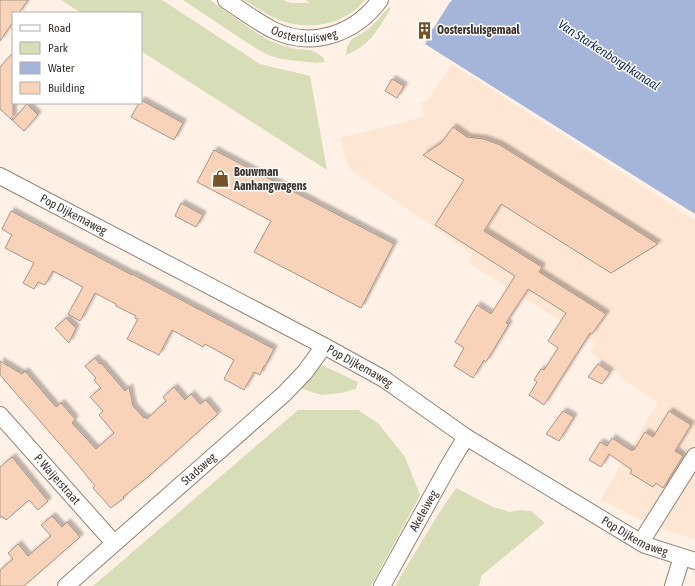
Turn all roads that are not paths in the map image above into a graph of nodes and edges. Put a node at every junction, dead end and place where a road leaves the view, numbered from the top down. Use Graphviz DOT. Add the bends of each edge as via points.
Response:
graph roads {
  1 [pos="226,0"];
  2 [pos="380,0"];
  3 [pos="0,176"];
  4 [pos="324,346"];
  5 [pos="0,415"];
  6 [pos="5,433"];
  7 [pos="466,437"];
  8 [pos="695,456"];
  9 [pos="641,542"];
  10 [pos="114,543"];
  11 [pos="689,559"];
  12 [pos="66,586"];
  13 [pos="382,586"];
  14 [pos="673,586"];
  1 -- 2 [label="street, Oostersluisweg" via="274,30 300,38 329,36 341,32 364,18"];
  3 -- 4 [label="street, Pop Dijkemaweg"];
  4 -- 7 [label="street, Pop Dijkemaweg" via="384,379"];
  4 -- 10 [label="street, Stadsweg" via="305,372 284,394"];
  5 -- 6 [label="street, P. Waijerstraat"];
  6 -- 10 [label="street, P. Waijerstraat"];
  7 -- 9 [label="street, Pop Dijkemaweg"];
  7 -- 13 [label="street, Akeleiweg"];
  8 -- 9 [label="street"];
  9 -- 11 [label="street, Pop Dijkemaweg"];
  10 -- 12 [label="street, Stadsweg"];
  11 -- 14 [label="street, Pop Dijkemaweg"];
}
